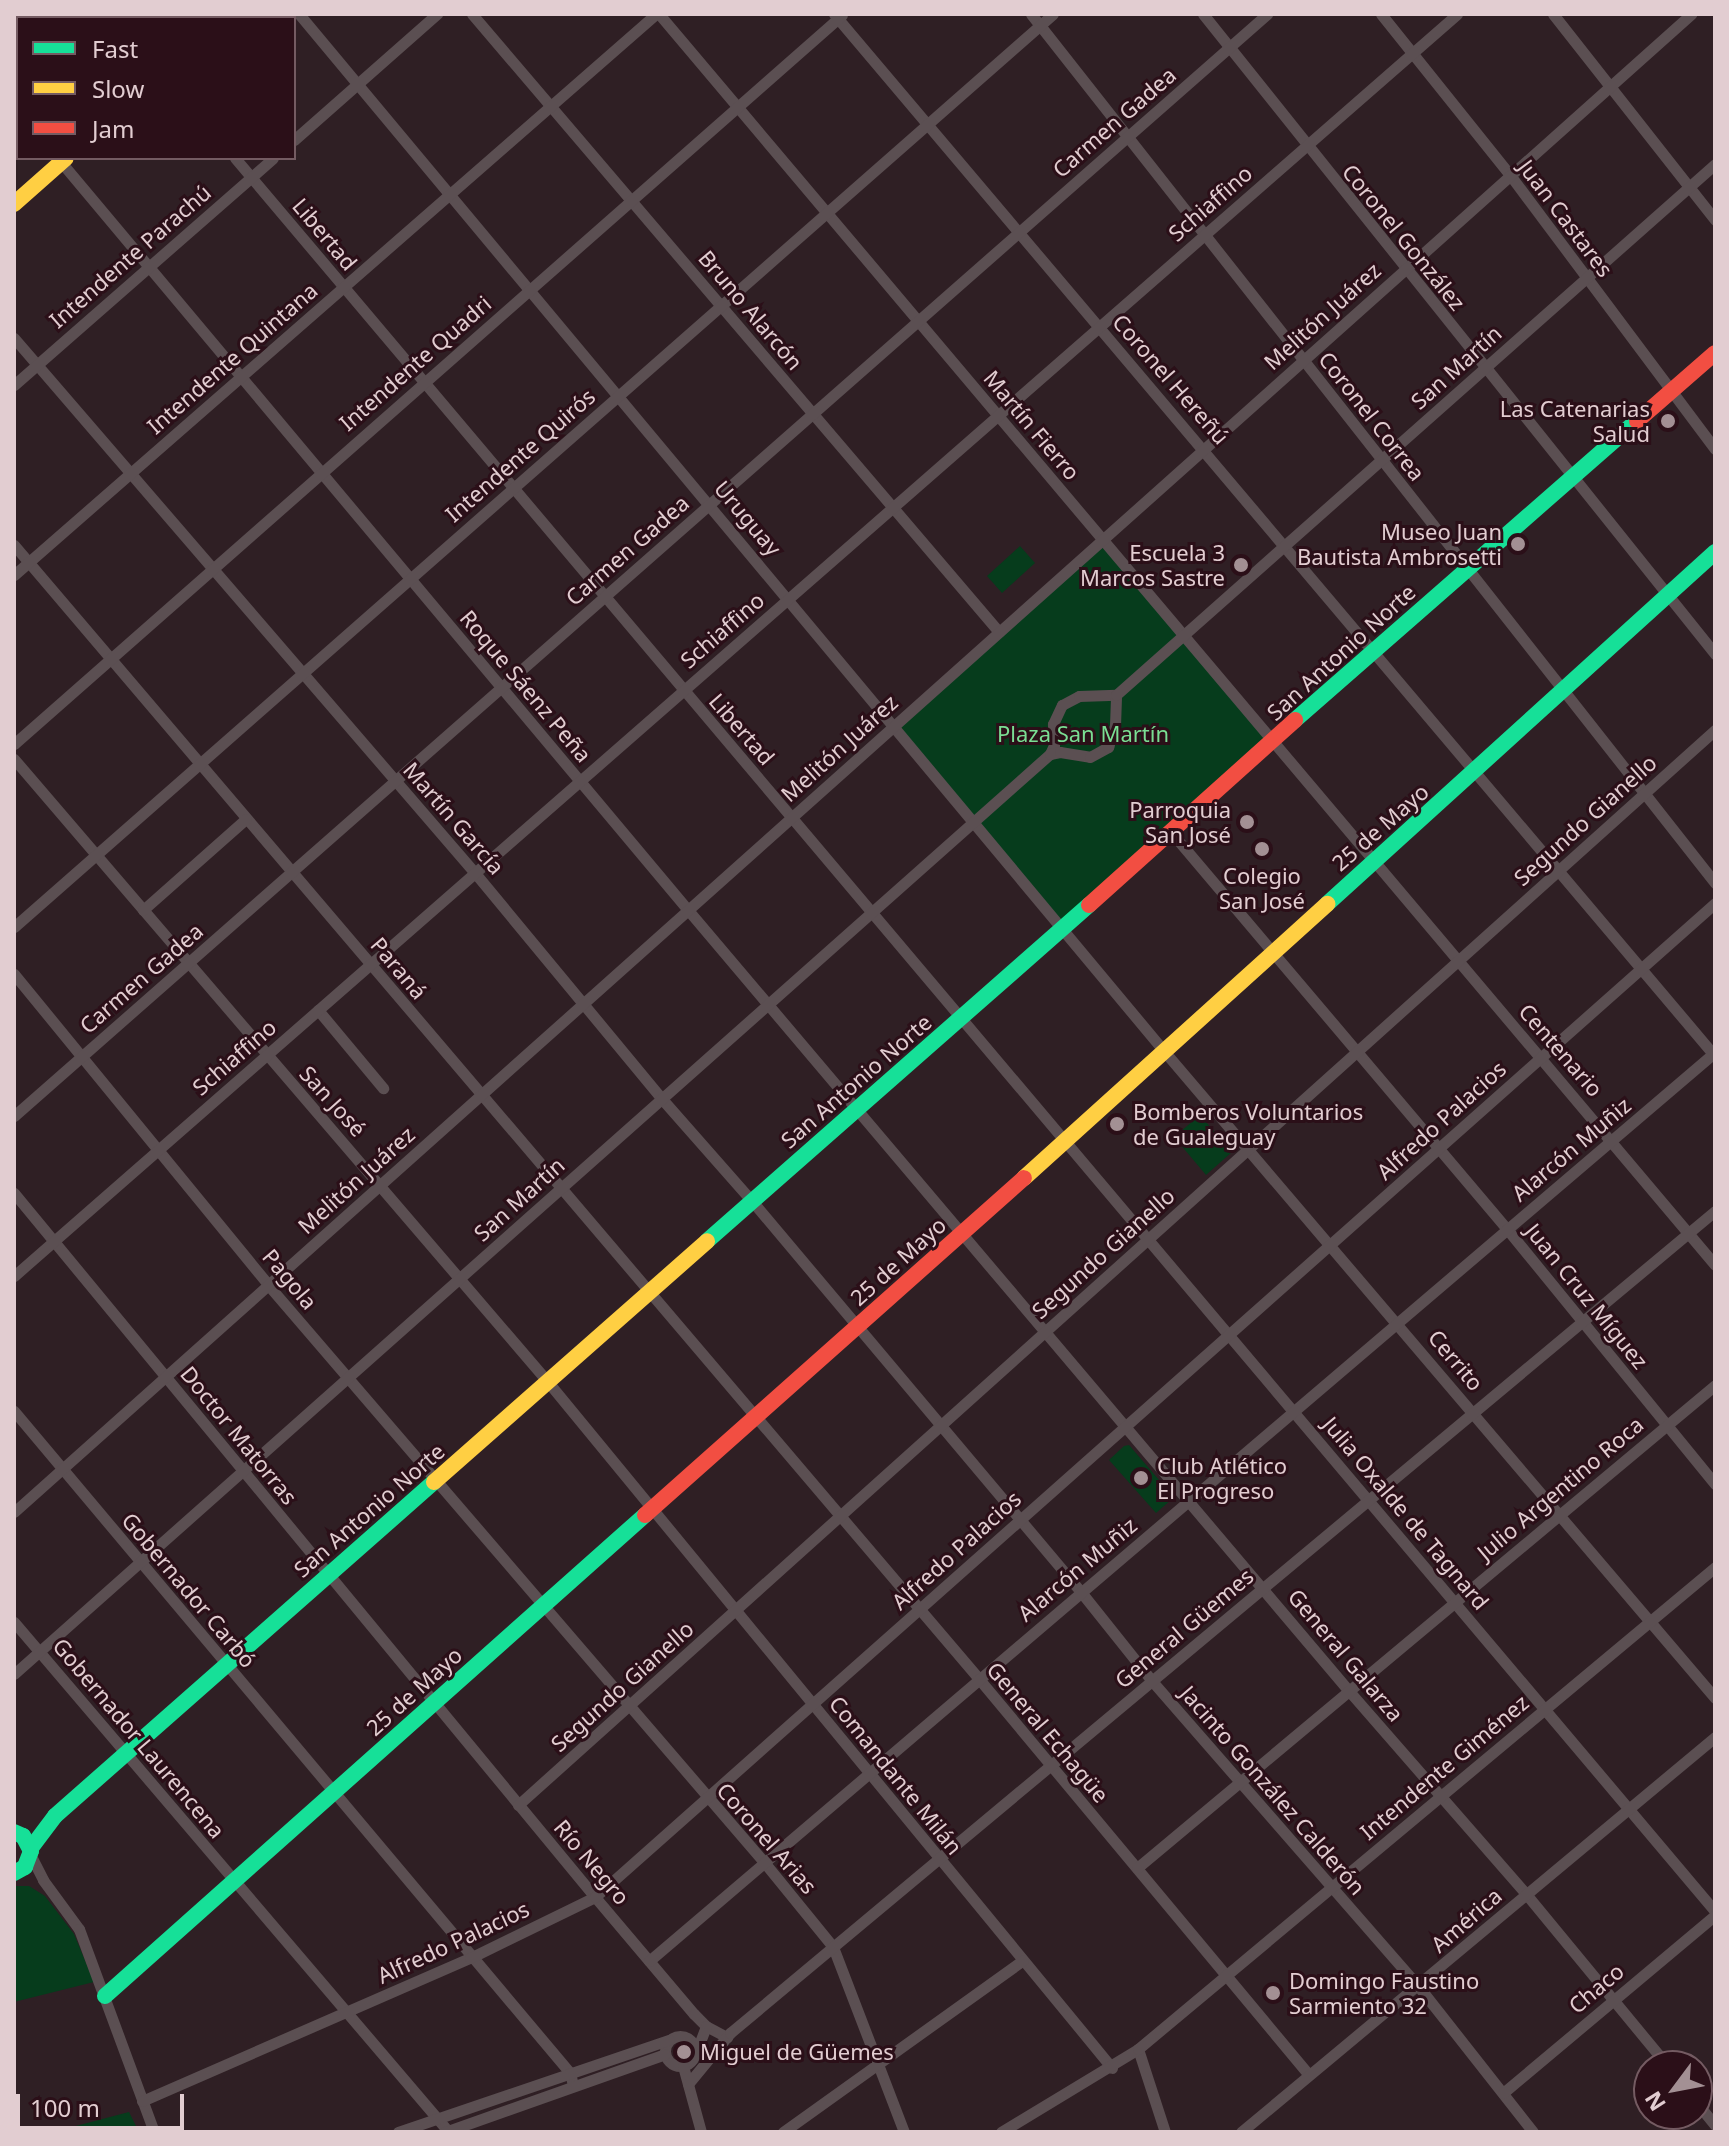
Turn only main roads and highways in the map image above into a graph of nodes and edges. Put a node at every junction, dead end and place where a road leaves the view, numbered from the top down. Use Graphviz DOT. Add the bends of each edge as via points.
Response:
graph roads {
  1 [pos="64,160"];
  2 [pos="14,204"];
  3 [pos="1715,353"];
  4 [pos="1715,552"];
  5 [pos="14,1832"];
  6 [pos="31,1851"];
  7 [pos="14,1873"];
  8 [pos="105,1996"];
  1 -- 2 [label="main road"];
  3 -- 6 [label="main road, San Antonio Norte" via="55,1816"];
  4 -- 8 [label="main road, 25 de Mayo" via="1065,1142"];
  5 -- 6 [label="main road" via="23,1836"];
  6 -- 7 [label="main road, San Antonio Norte" via="25,1867"];
}
